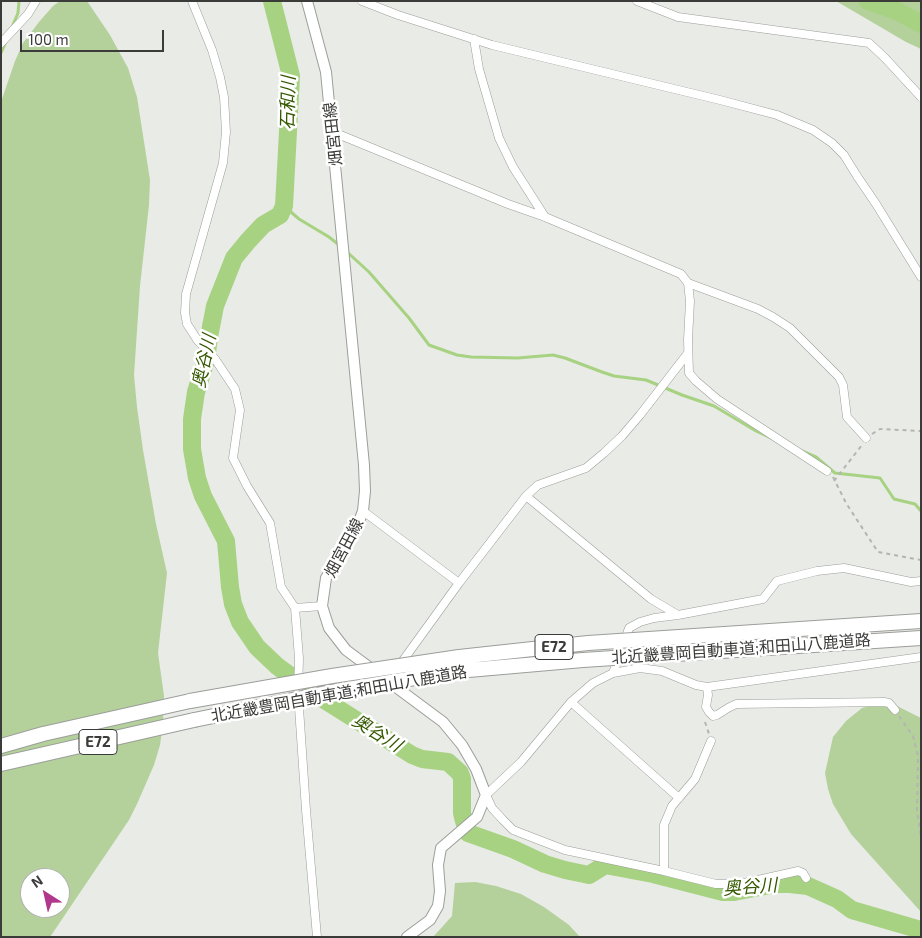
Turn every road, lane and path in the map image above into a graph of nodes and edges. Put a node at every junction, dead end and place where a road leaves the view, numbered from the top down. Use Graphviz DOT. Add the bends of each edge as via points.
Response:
graph roads {
  1 [pos="36,1"];
  2 [pos="192,1"];
  3 [pos="307,1"];
  4 [pos="362,1"];
  5 [pos="637,1"];
  6 [pos="474,39"];
  7 [pos="1,43"];
  8 [pos="921,97"];
  9 [pos="333,132"];
  10 [pos="545,217"];
  11 [pos="921,277"];
  12 [pos="688,283"];
  13 [pos="688,353"];
  14 [pos="921,431"];
  15 [pos="866,438"];
  16 [pos="827,470"];
  17 [pos="526,496"];
  18 [pos="363,511"];
  19 [pos="921,560"];
  20 [pos="921,581"];
  21 [pos="459,583"];
  22 [pos="322,606"];
  23 [pos="295,608"];
  24 [pos="678,615"];
  25 [pos="921,621"];
  26 [pos="921,638"];
  27 [pos="921,657"];
  28 [pos="614,673"];
  29 [pos="388,682"];
  30 [pos="707,687"];
  31 [pos="571,702"];
  32 [pos="895,710"];
  33 [pos="708,712"];
  34 [pos="711,741"];
  35 [pos="1,746"];
  36 [pos="1,764"];
  37 [pos="486,795"];
  38 [pos="679,798"];
  39 [pos="921,837"];
  40 [pos="664,871"];
  41 [pos="806,878"];
  42 [pos="317,937"];
  43 [pos="407,937"];
  1 -- 7 [label="street"];
  2 -- 23 [label="street" via="220,76 226,132 223,163 192,269 185,313 187,324 198,341 235,389 240,410 234,458 270,523 281,587"];
  3 -- 9 [label="main road, 畑宮田線" via="326,72"];
  4 -- 6 [label="street"];
  5 -- 8 [label="street" via="678,17 869,43"];
  6 -- 10 [label="street" via="479,70 499,138"];
  6 -- 11 [label="street" via="720,100 813,130 844,155"];
  9 -- 10 [label="street"];
  9 -- 18 [label="main road, 畑宮田線" via="364,465"];
  10 -- 12 [label="street" via="681,274"];
  12 -- 13 [label="street"];
  12 -- 15 [label="street" via="758,309 790,328 839,377 847,417"];
  13 -- 16 [label="street" via="689,373 717,399"];
  13 -- 17 [label="street" via="634,422 604,453 586,468 538,486"];
  14 -- 15 [label="path" via="880,430"];
  15 -- 19 [label="path" via="834,481 878,552"];
  17 -- 21 [label="street"];
  17 -- 24 [label="street" via="651,598"];
  18 -- 21 [label="street"];
  18 -- 22 [label="main road, 畑宮田線" via="356,530 326,578"];
  20 -- 24 [label="street" via="911,582 844,568 777,581 763,599"];
  21 -- 29 [label="street"];
  22 -- 23 [label="street"];
  22 -- 29 [label="main road, 畑宮田線" via="329,628 346,650"];
  23 -- 42 [label="street" via="298,693"];
  24 -- 28 [label="street" via="654,618 630,628"];
  25 -- 35 [label="highway, 北近畿豊岡自動車道;和田山八鹿道路 / E72, bridge" via="588,643 459,658 190,701"];
  26 -- 36 [label="highway, 北近畿豊岡自動車道;和田山八鹿道路 / E72, bridge" via="457,671 336,691"];
  27 -- 30 [label="street"];
  28 -- 30 [label="street" via="640,668 662,671"];
  28 -- 31 [label="street" via="593,683"];
  29 -- 37 [label="main road, 畑宮田線" via="443,722 462,745"];
  30 -- 33 [label="street"];
  31 -- 37 [label="street" via="521,762"];
  31 -- 38 [label="street"];
  32 -- 33 [label="street" via="884,702 736,704 717,715"];
  32 -- 39 [label="path" via="913,736 918,756 917,811"];
  33 -- 34 [label="path" via="705,723"];
  34 -- 38 [label="street" via="694,779"];
  37 -- 40 [label="street" via="492,808 514,830 565,850"];
  37 -- 43 [label="main road" via="477,817 441,848 438,906 430,920"];
  38 -- 40 [label="street" via="664,825"];
  40 -- 41 [label="street" via="716,884 740,884 798,872"];
}
